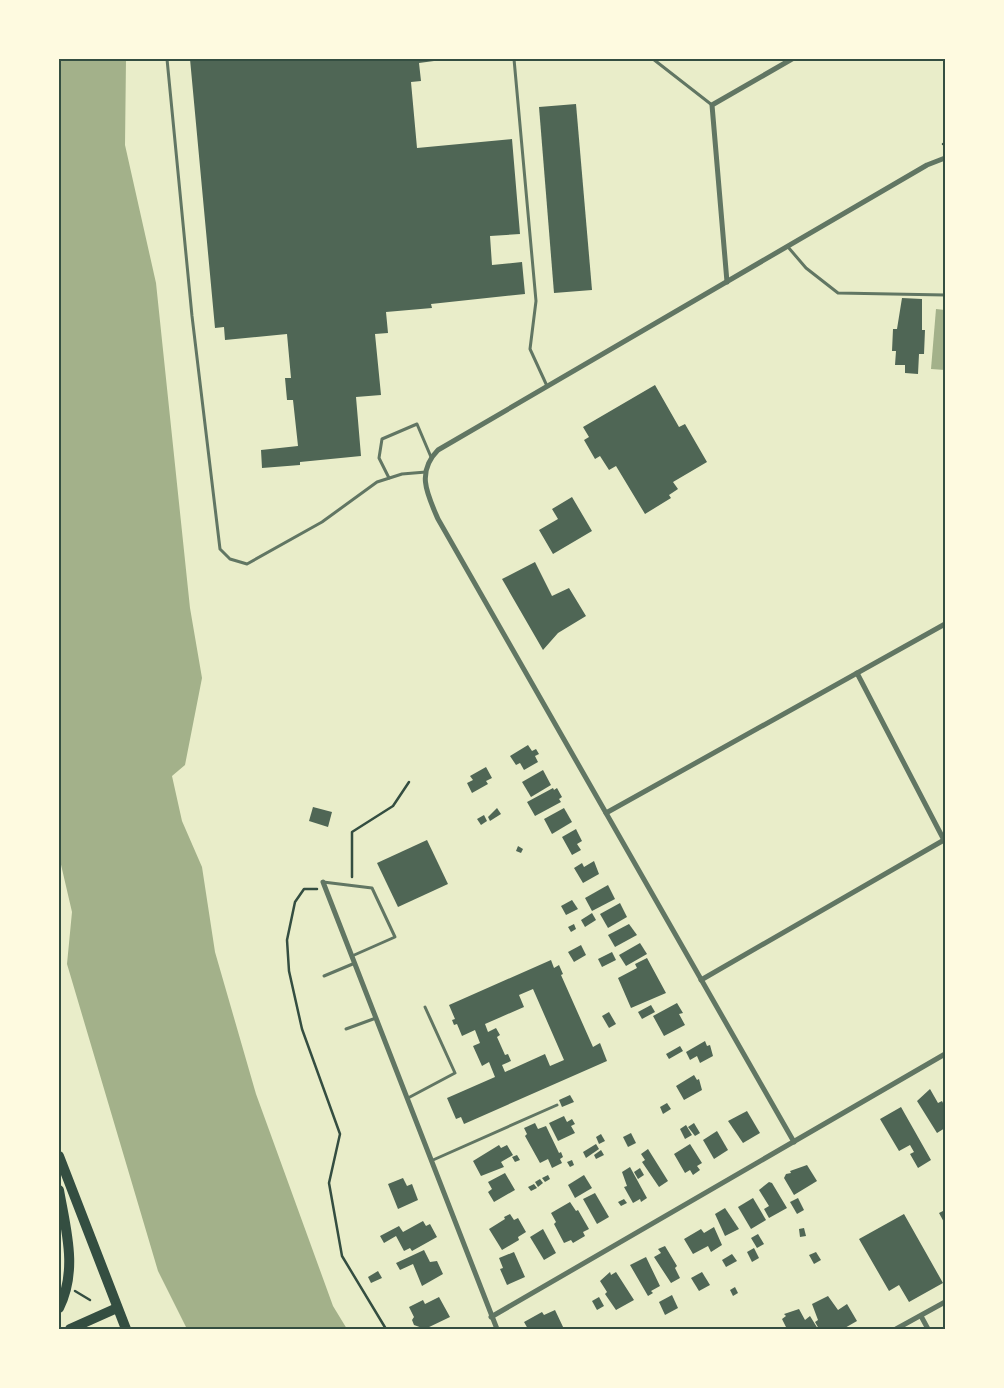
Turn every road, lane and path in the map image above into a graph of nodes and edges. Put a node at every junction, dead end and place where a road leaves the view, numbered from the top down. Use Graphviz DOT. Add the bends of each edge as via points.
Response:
graph roads {
  1 [pos="167,59"];
  2 [pos="514,59"];
  3 [pos="652,59"];
  4 [pos="792,59"];
  5 [pos="712,105"];
  6 [pos="945,158"];
  7 [pos="788,246"];
  8 [pos="726,282"];
  9 [pos="945,296"];
  10 [pos="548,386"];
  11 [pos="431,457"];
  12 [pos="426,472"];
  13 [pos="389,478"];
  14 [pos="945,624"];
  15 [pos="857,673"];
  16 [pos="408,782"];
  17 [pos="606,813"];
  18 [pos="945,841"];
  19 [pos="324,885"];
  20 [pos="352,885"];
  21 [pos="352,956"];
  22 [pos="355,963"];
  23 [pos="324,976"];
  24 [pos="701,980"];
  25 [pos="425,1007"];
  26 [pos="376,1018"];
  27 [pos="346,1029"];
  28 [pos="945,1054"];
  29 [pos="408,1098"];
  30 [pos="557,1105"];
  31 [pos="794,1142"];
  32 [pos="59,1156"];
  33 [pos="433,1160"];
  34 [pos="59,1190"];
  35 [pos="74,1291"];
  36 [pos="90,1300"];
  37 [pos="945,1302"];
  38 [pos="59,1308"];
  39 [pos="117,1308"];
  40 [pos="921,1316"];
  41 [pos="491,1317"];
  42 [pos="70,1329"];
  43 [pos="126,1329"];
  44 [pos="386,1329"];
  45 [pos="497,1329"];
  46 [pos="896,1329"];
  47 [pos="928,1329"];
  1 -- 13 [label="lane" via="192,316 220,549 230,559 248,564 322,522 377,482"];
  2 -- 10 [label="lane" via="536,301 530,349"];
  3 -- 5 [label="lane"];
  4 -- 5 [label="street"];
  5 -- 8 [label="street"];
  6 -- 7 [label="street" via="926,165"];
  7 -- 8 [label="street"];
  7 -- 9 [label="lane" via="806,268 838,293"];
  8 -- 10 [label="street"];
  10 -- 11 [label="street"];
  11 -- 12 [label="street"];
  11 -- 13 [label="lane" via="416,424 382,439 379,458"];
  12 -- 13 [label="lane"];
  12 -- 17 [label="street" via="427,490 438,519"];
  14 -- 15 [label="street"];
  15 -- 17 [label="street"];
  15 -- 18 [label="street"];
  16 -- 20 [label="path" via="393,806 352,832"];
  17 -- 24 [label="street"];
  18 -- 24 [label="street"];
  19 -- 20 [label="lane"];
  19 -- 21 [label="street"];
  19 -- 44 [label="path" via="304,890 295,902 287,940 289,971 302,1029 340,1134 329,1183 342,1256"];
  20 -- 21 [label="lane" via="372,888 395,937"];
  21 -- 22 [label="street"];
  22 -- 23 [label="lane"];
  22 -- 26 [label="street"];
  24 -- 31 [label="street"];
  25 -- 29 [label="lane" via="455,1073"];
  26 -- 27 [label="lane"];
  26 -- 29 [label="street"];
  28 -- 31 [label="street"];
  29 -- 33 [label="street"];
  30 -- 33 [label="lane"];
  31 -- 41 [label="street"];
  32 -- 39 [label="main road"];
  33 -- 41 [label="street"];
  34 -- 38 [label="main road" via="71,1269"];
  35 -- 36 [label="path"];
  37 -- 40 [label="street"];
  39 -- 42 [label="main road"];
  39 -- 43 [label="main road"];
  40 -- 46 [label="street"];
  40 -- 47 [label="street"];
  41 -- 45 [label="street"];
}
